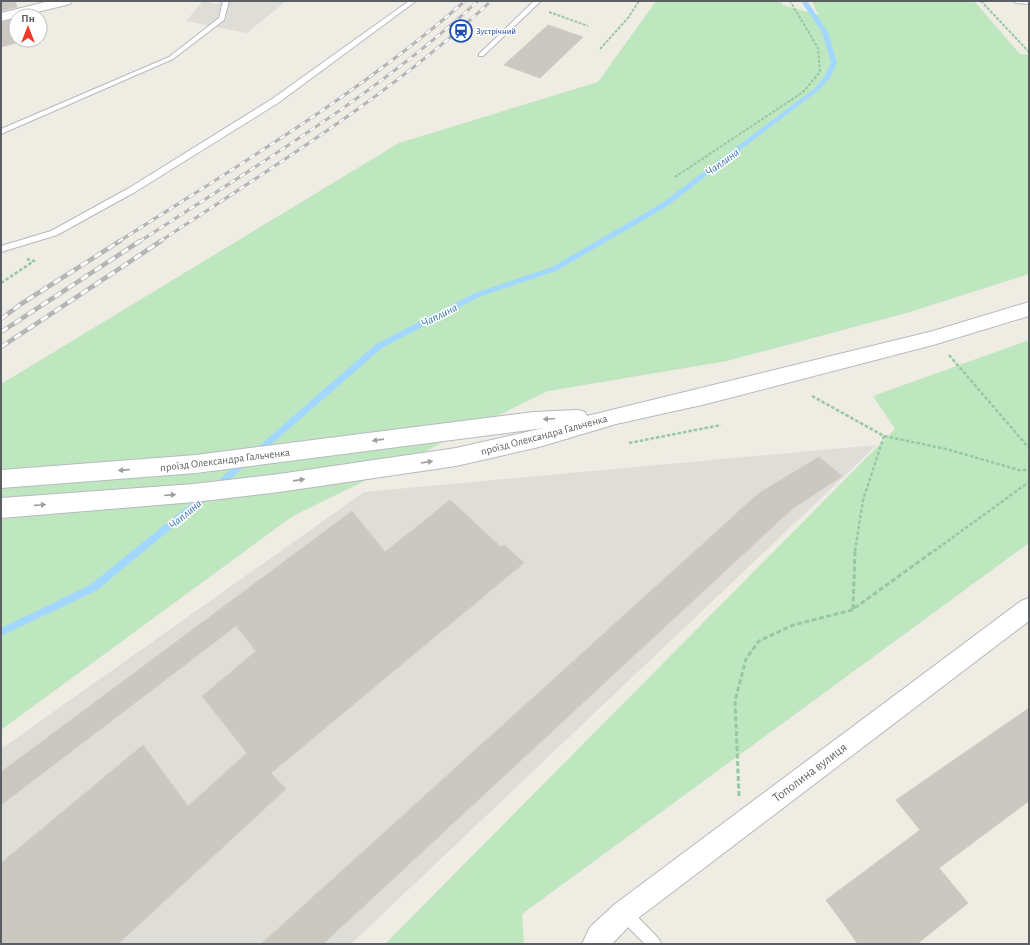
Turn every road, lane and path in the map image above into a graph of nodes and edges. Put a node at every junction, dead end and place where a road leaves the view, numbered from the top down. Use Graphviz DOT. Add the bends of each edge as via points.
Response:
graph roads {
  1 [pos="65,1"];
  2 [pos="226,1"];
  3 [pos="413,1"];
  4 [pos="538,1"];
  5 [pos="639,1"];
  6 [pos="790,1"];
  7 [pos="980,1"];
  8 [pos="1016,1"];
  9 [pos="1029,2"];
  10 [pos="533,7"];
  11 [pos="1,17"];
  12 [pos="588,26"];
  13 [pos="600,49"];
  14 [pos="1029,52"];
  15 [pos="481,55"];
  16 [pos="1,132"];
  17 [pos="675,177"];
  18 [pos="1,249"];
  19 [pos="22,257"];
  20 [pos="1,283"];
  21 [pos="1029,309"];
  22 [pos="949,355"];
  23 [pos="812,396"];
  24 [pos="616,416"];
  25 [pos="721,425"];
  26 [pos="884,436"];
  27 [pos="629,443"];
  28 [pos="1029,448"];
  29 [pos="1029,470"];
  30 [pos="1,479"];
  31 [pos="1029,482"];
  32 [pos="1,508"];
  33 [pos="1029,608"];
  34 [pos="852,610"];
  35 [pos="740,826"];
  36 [pos="624,913"];
  37 [pos="596,944"];
  38 [pos="654,944"];
  1 -- 11 [label="street"];
  2 -- 16 [label="lane" via="222,19 171,58"];
  3 -- 18 [label="lane" via="275,101 132,190 54,233"];
  4 -- 10 [label="lane"];
  5 -- 13 [label="path" via="628,18"];
  6 -- 17 [label="path" via="818,48 820,72 803,92"];
  7 -- 14 [label="path"];
  8 -- 9 [label="lane"];
  10 -- 12 [label="path"];
  10 -- 15 [label="lane"];
  19 -- 20 [label="path" via="34,261"];
  21 -- 24 [label="main road" via="926,340 706,396"];
  22 -- 28 [label="path"];
  23 -- 26 [label="path"];
  24 -- 30 [label="main road, проїзд Олександра Гальченка, one-way" via="534,420 196,464"];
  32 -- 24 [label="main road, проїзд Олександра Гальченка, one-way" via="194,493 456,457 539,438"];
  25 -- 27 [label="path"];
  26 -- 29 [label="path" via="946,449 1018,470"];
  26 -- 34 [label="path" via="863,500 855,550"];
  31 -- 34 [label="path"];
  33 -- 35 [label="street, Тополина вулиця"];
  34 -- 35 [label="path" via="793,625 780,631 759,641 746,659 735,701"];
  35 -- 36 [label="street, Тополина вулиця"];
  36 -- 37 [label="street, Тополина вулиця"];
  36 -- 38 [label="lane"];
}
